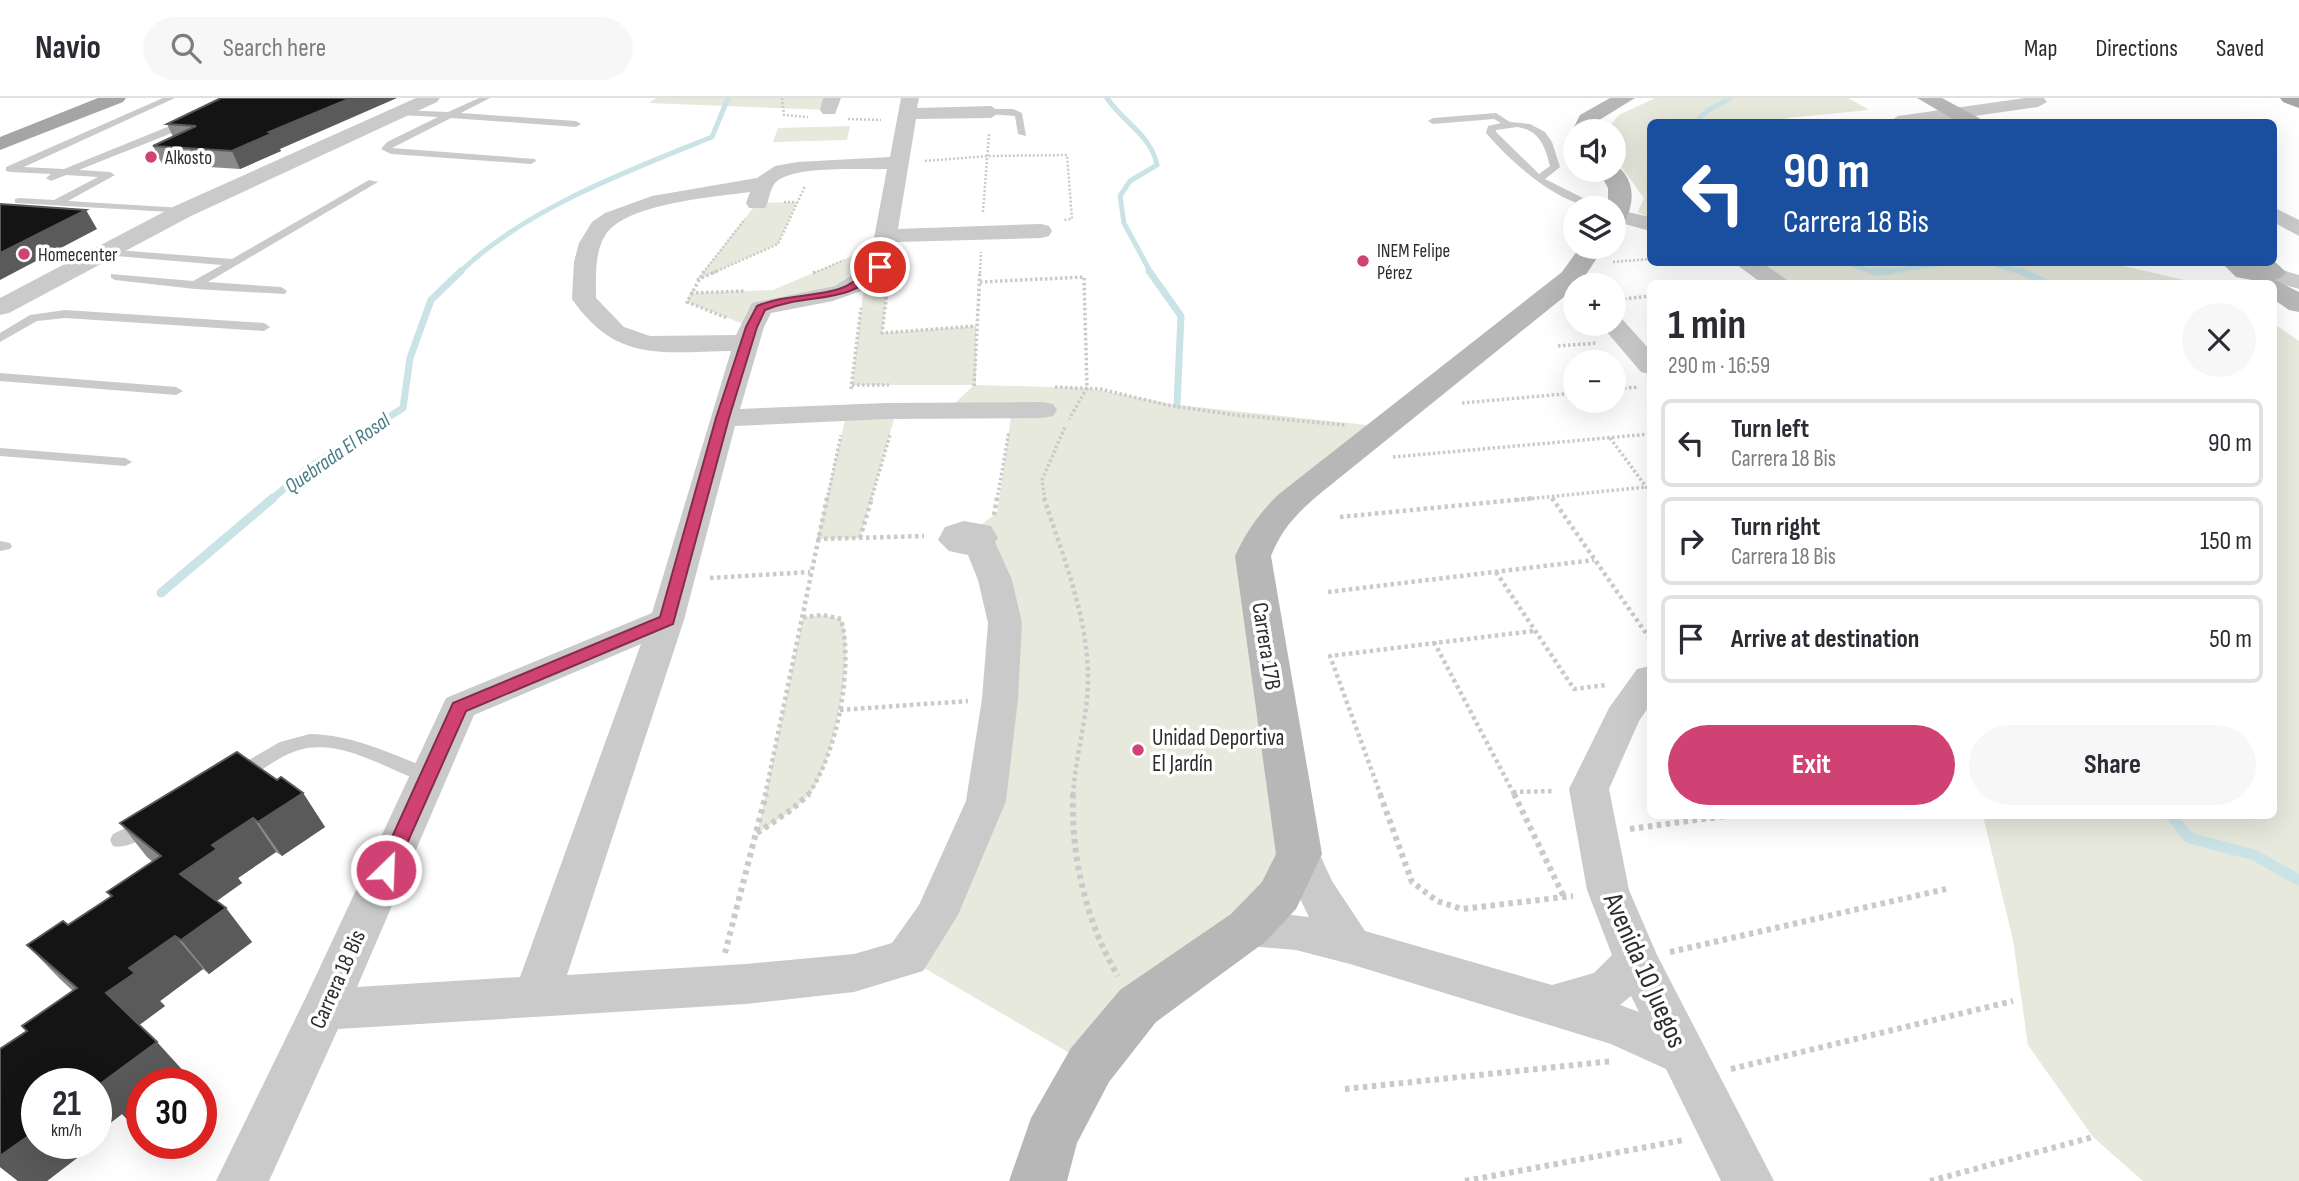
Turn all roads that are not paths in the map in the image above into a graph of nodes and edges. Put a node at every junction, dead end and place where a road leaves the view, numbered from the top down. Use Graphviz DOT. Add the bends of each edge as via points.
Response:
graph roads {
  1 [pos="80,98"];
  2 [pos="116,98"];
  3 [pos="171,98"];
  4 [pos="432,98"];
  5 [pos="486,98"];
  6 [pos="1625,98"];
  7 [pos="1927,98"];
  8 [pos="2035,98"];
  9 [pos="2290,98"];
  10 [pos="2299,99"];
  11 [pos="910,106"];
  12 [pos="401,112"];
  13 [pos="991,112"];
  14 [pos="448,115"];
  15 [pos="199,117"];
  16 [pos="1964,118"];
  17 [pos="1587,119"];
  18 [pos="1433,121"];
  19 [pos="576,124"];
  20 [pos="1508,124"];
  21 [pos="1023,134"];
  22 [pos="1,141"];
  23 [pos="531,161"];
  24 [pos="900,163"];
  25 [pos="3,171"];
  26 [pos="65,173"];
  27 [pos="51,178"];
  28 [pos="1538,179"];
  29 [pos="373,181"];
  30 [pos="98,182"];
  31 [pos="1573,196"];
  32 [pos="19,201"];
  33 [pos="56,203"];
  34 [pos="183,212"];
  35 [pos="2277,215"];
  36 [pos="1626,218"];
  37 [pos="1647,223"];
  38 [pos="2299,229"];
  39 [pos="1041,231"];
  40 [pos="884,240"];
  41 [pos="104,252"];
  42 [pos="232,262"];
  43 [pos="1751,266"];
  44 [pos="2259,274"];
  45 [pos="115,276"];
  46 [pos="1774,280"];
  47 [pos="2299,282"];
  48 [pos="195,285"];
  49 [pos="2277,288"];
  50 [pos="281,291"];
  51 [pos="1563,292"];
  52 [pos="2299,304"];
  53 [pos="0,307"];
  54 [pos="264,327"];
  55 [pos="749,335"];
  56 [pos="1623,336"];
  57 [pos="0,338"];
  58 [pos="1647,363"];
  59 [pos="0,377"];
  60 [pos="176,391"];
  61 [pos="1044,410"];
  62 [pos="723,418"];
  63 [pos="0,452"];
  64 [pos="125,462"];
  65 [pos="970,536"];
  66 [pos="667,620"];
  67 [pos="1647,682"];
  68 [pos="428,776"];
  69 [pos="224,783"];
  70 [pos="166,815"];
  71 [pos="120,840"];
  72 [pos="1299,855"];
  73 [pos="1248,928"];
  74 [pos="1350,945"];
  75 [pos="1636,960"];
  76 [pos="537,995"];
  77 [pos="1553,1005"];
  78 [pos="324,1009"];
  79 [pos="1690,1066"];
  80 [pos="242,1181"];
  81 [pos="1038,1181"];
  82 [pos="1748,1181"];
  1 -- 22 [label="main road"];
  2 -- 22 [label="main road"];
  3 -- 25 [label="lane"];
  4 -- 12 [label="street"];
  5 -- 14 [label="lane"];
  6 -- 17 [label="street"];
  7 -- 16 [label="street"];
  8 -- 16 [label="street" via="2038,102"];
  9 -- 10 [label="main road"];
  11 -- 13 [label="street"];
  11 -- 24 [label="street"];
  12 -- 14 [label="lane"];
  12 -- 34 [label="street"];
  13 -- 21 [label="lane" via="1019,115"];
  14 -- 19 [label="lane"];
  14 -- 23 [label="lane" via="386,149"];
  15 -- 26 [label="lane"];
  18 -- 20 [label="lane" via="1496,116"];
  20 -- 28 [label="lane" via="1491,128 1492,133"];
  20 -- 28 [label="lane" via="1536,129 1550,144 1555,167"];
  24 -- 40 [label="street"];
  24 -- 55 [label="street" via="792,169 775,173 760,194 685,196 621,213 601,225 589,244 584,299 615,332 647,344"];
  25 -- 26 [label="lane"];
  25 -- 27 [label="lane"];
  26 -- 27 [label="lane"];
  26 -- 30 [label="lane" via="110,175"];
  27 -- 30 [label="lane"];
  28 -- 31 [label="lane"];
  29 -- 42 [label="lane"];
  30 -- 33 [label="lane"];
  32 -- 33 [label="lane"];
  33 -- 34 [label="lane"];
  34 -- 41 [label="street"];
  35 -- 38 [label="street"];
  36 -- 37 [label="street"];
  39 -- 40 [label="street"];
  40 -- 55 [label="street" via="873,271 855,286 761,308"];
  41 -- 42 [label="lane"];
  41 -- 53 [label="street"];
  42 -- 48 [label="lane"];
  43 -- 46 [label="street"];
  44 -- 47 [label="street"];
  45 -- 48 [label="lane"];
  48 -- 50 [label="lane"];
  49 -- 52 [label="street"];
  51 -- 72 [label="street, Carrera 17B" via="1389,442 1278,512 1262,532 1253,556"];
  54 -- 57 [label="lane" via="65,314 34,318"];
  55 -- 62 [label="street"];
  56 -- 58 [label="street"];
  59 -- 60 [label="lane"];
  61 -- 62 [label="street"];
  62 -- 66 [label="street"];
  63 -- 64 [label="lane"];
  65 -- 76 [label="street" via="995,580 1005,623 986,801 936,915 906,958 855,973"];
  66 -- 68 [label="street, Carrera 18 Bis" via="459,707"];
  66 -- 76 [label="street"];
  67 -- 75 [label="street, Avenida 10 Juegos" via="1622,717 1589,789 1608,890"];
  68 -- 69 [label="lane" via="340,741 319,739 293,745"];
  68 -- 78 [label="street, Carrera 18 Bis"];
  70 -- 71 [label="lane"];
  72 -- 73 [label="street" via="1279,895"];
  72 -- 74 [label="street"];
  73 -- 74 [label="street" via="1296,932"];
  73 -- 81 [label="street" via="1138,1006 1090,1065 1051,1137"];
  74 -- 77 [label="street"];
  75 -- 77 [label="street" via="1609,989"];
  75 -- 79 [label="street, Avenida 10 Juegos"];
  76 -- 78 [label="street"];
  77 -- 79 [label="street" via="1621,1026"];
  78 -- 80 [label="street, Carrera 18 Bis"];
  79 -- 82 [label="street, Avenida 10 Juegos"];
}
